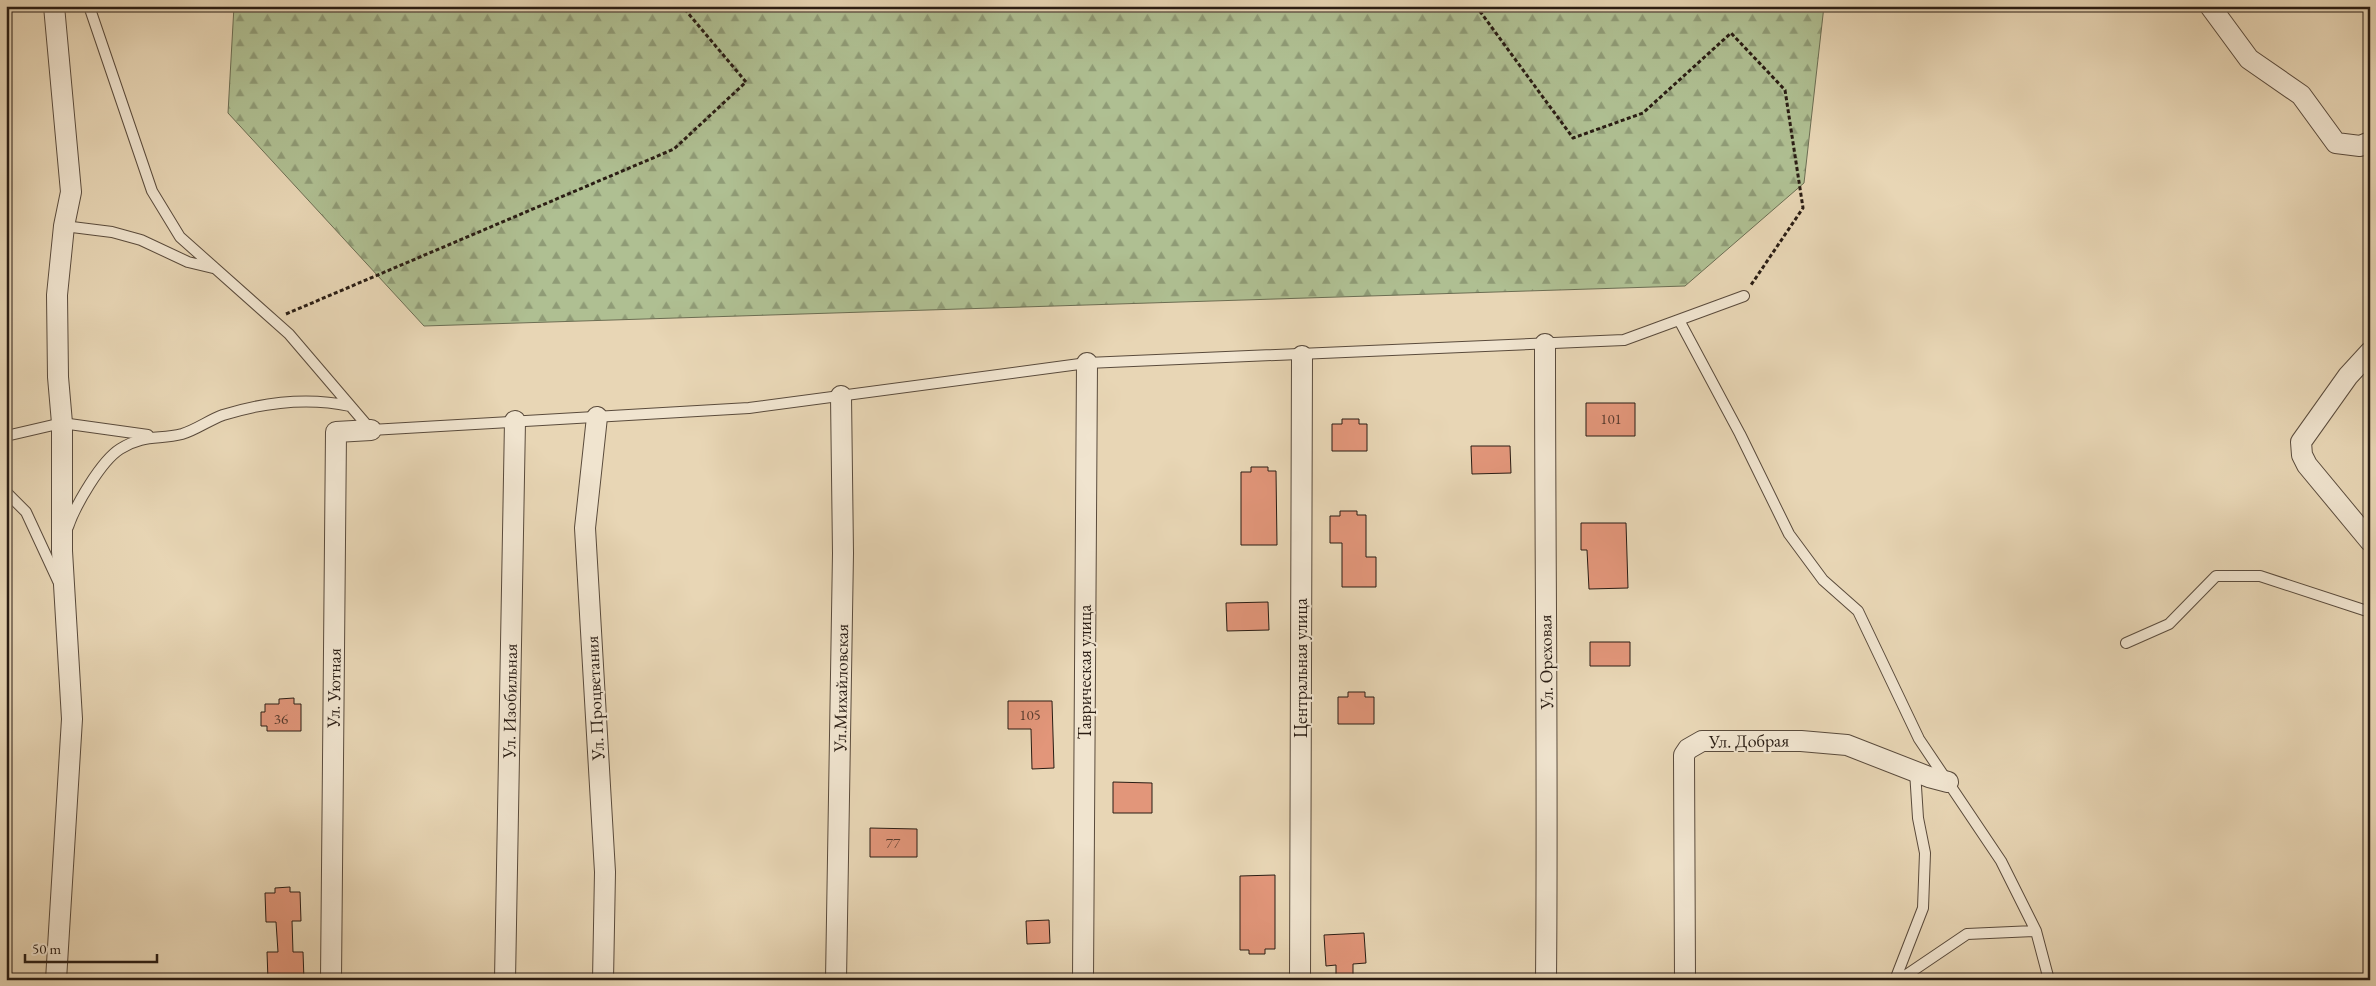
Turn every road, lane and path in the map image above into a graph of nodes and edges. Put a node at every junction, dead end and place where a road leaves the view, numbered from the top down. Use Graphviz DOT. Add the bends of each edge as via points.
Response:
graph roads {
  1 [pos="54,6"];
  2 [pos="89,6"];
  3 [pos="682,6"];
  4 [pos="1476,6"];
  5 [pos="2210,6"];
  6 [pos="2370,142"];
  7 [pos="64,226"];
  8 [pos="214,268"];
  9 [pos="1744,296"];
  10 [pos="286,314"];
  11 [pos="1679,320"];
  12 [pos="1545,344"];
  13 [pos="2370,352"];
  14 [pos="1302,356"];
  15 [pos="1087,363"];
  16 [pos="841,396"];
  17 [pos="350,406"];
  18 [pos="597,417"];
  19 [pos="515,422"];
  20 [pos="62,423"];
  21 [pos="371,430"];
  22 [pos="6,436"];
  23 [pos="155,436"];
  24 [pos="6,492"];
  25 [pos="2370,541"];
  26 [pos="62,544"];
  27 [pos="65,596"];
  28 [pos="2370,612"];
  29 [pos="2126,643"];
  30 [pos="1914,771"];
  31 [pos="1948,782"];
  32 [pos="2036,931"];
  33 [pos="56,980"];
  34 [pos="331,980"];
  35 [pos="505,980"];
  36 [pos="603,980"];
  37 [pos="836,980"];
  38 [pos="1083,980"];
  39 [pos="1300,980"];
  40 [pos="1546,980"];
  41 [pos="1685,980"];
  42 [pos="1895,980"];
  43 [pos="1900,980"];
  44 [pos="2049,980"];
  1 -- 7 [label="street" via="71,192"];
  2 -- 8 [label="lane" via="152,191 180,237"];
  3 -- 10 [label="path" via="746,82 674,149"];
  4 -- 9 [label="path" via="1573,138 1643,113 1731,33 1785,90 1803,208"];
  5 -- 6 [label="street" via="2248,59 2301,95 2336,143 2360,146"];
  7 -- 8 [label="lane" via="112,232 142,240 188,262"];
  7 -- 20 [label="street" via="56,295"];
  8 -- 17 [label="lane" via="289,334"];
  9 -- 11 [label="lane"];
  11 -- 12 [label="lane" via="1624,340"];
  11 -- 31 [label="lane" via="1789,534 1823,580 1858,611 1919,739"];
  12 -- 14 [label="lane"];
  12 -- 40 [label="street, Ул. Ореховая"];
  13 -- 25 [label="street" via="2348,376 2301,442 2307,465"];
  14 -- 15 [label="lane"];
  14 -- 39 [label="street, Центральная улица"];
  15 -- 16 [label="lane"];
  15 -- 38 [label="street, Таврическая улица"];
  16 -- 18 [label="lane" via="749,408"];
  16 -- 37 [label="street, Ул.Михайловская" via="843,553"];
  17 -- 21 [label="lane"];
  17 -- 23 [label="lane" via="330,401 282,401 223,415 182,434"];
  18 -- 19 [label="lane"];
  18 -- 36 [label="street, Ул. Процветания" via="585,528 605,872"];
  19 -- 21 [label="lane"];
  19 -- 35 [label="street, Ул. Изобильная"];
  20 -- 22 [label="lane"];
  20 -- 23 [label="lane"];
  20 -- 26 [label="street"];
  21 -- 34 [label="street, Ул. Уютная" via="336,432"];
  23 -- 26 [label="lane" via="119,450 95,477 74,510"];
  24 -- 27 [label="lane" via="26,512"];
  26 -- 27 [label="street"];
  27 -- 33 [label="street" via="72,719"];
  28 -- 29 [label="lane" via="2260,576 2216,576 2170,624"];
  30 -- 31 [label="street, Ул. Добрая"];
  30 -- 41 [label="street, Ул. Добрая" via="1847,745 1801,740 1702,740 1688,749 1684,755"];
  30 -- 42 [label="lane" via="1925,853 1923,908"];
  31 -- 32 [label="lane" via="2001,861"];
  32 -- 43 [label="lane" via="1967,934"];
  32 -- 44 [label="lane"];
}
